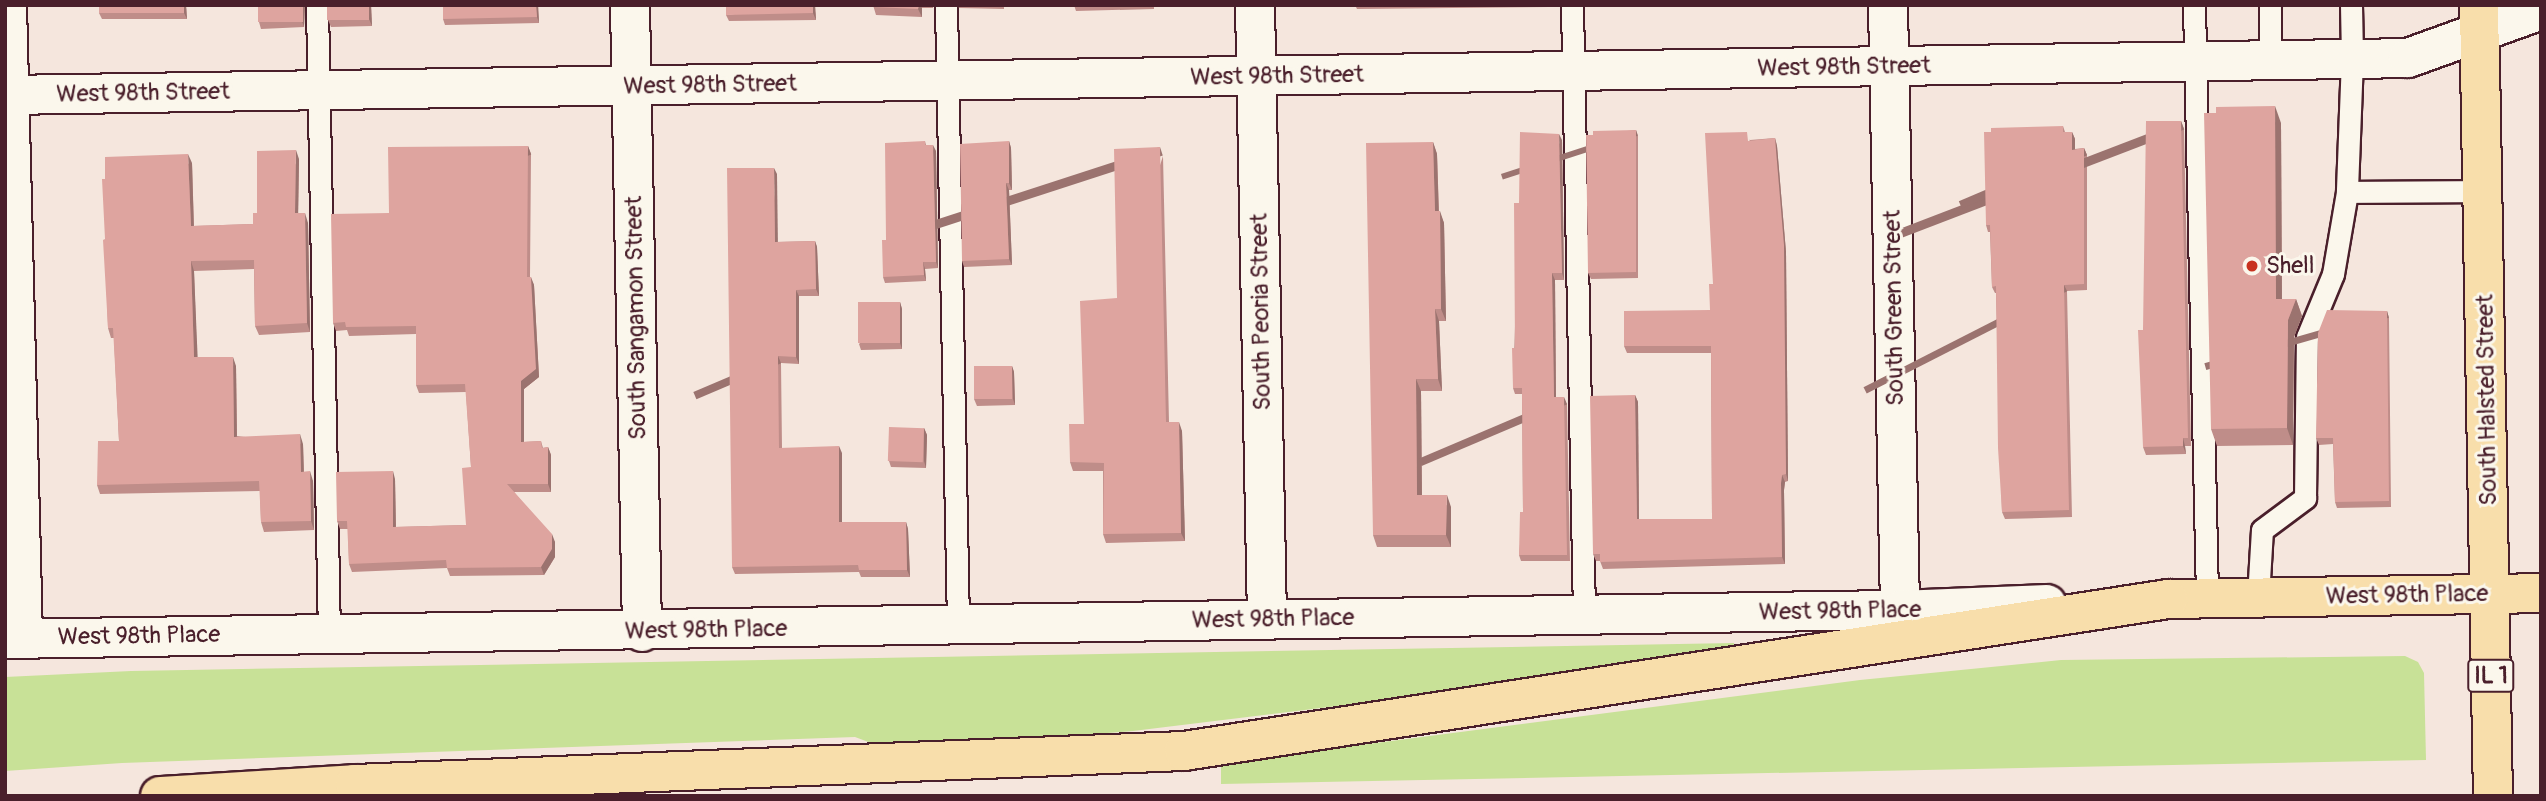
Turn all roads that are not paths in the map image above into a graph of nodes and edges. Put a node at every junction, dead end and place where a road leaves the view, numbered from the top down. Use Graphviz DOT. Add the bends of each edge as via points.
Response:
graph roads {
  1 [pos="8,5"];
  2 [pos="317,5"];
  3 [pos="630,5"];
  4 [pos="946,5"];
  5 [pos="1255,5"];
  6 [pos="1572,5"];
  7 [pos="1888,5"];
  8 [pos="2194,5"];
  9 [pos="2270,5"];
  10 [pos="2351,5"];
  11 [pos="2541,10"];
  12 [pos="2479,19"];
  13 [pos="2352,59"];
  14 [pos="2270,60"];
  15 [pos="2195,62"];
  16 [pos="1890,66"];
  17 [pos="1573,71"];
  18 [pos="1257,76"];
  19 [pos="948,81"];
  20 [pos="631,86"];
  21 [pos="319,91"];
  22 [pos="7,95"];
  23 [pos="2483,191"];
  24 [pos="2347,192"];
  25 [pos="2490,593"];
  26 [pos="2541,593"];
  27 [pos="2258,597"];
  28 [pos="2168,598"];
  29 [pos="2207,598"];
  30 [pos="1900,610"];
  31 [pos="1584,616"];
  32 [pos="1267,619"];
  33 [pos="958,624"];
  34 [pos="642,632"];
  35 [pos="329,634"];
  36 [pos="14,639"];
  37 [pos="2493,778"];
  38 [pos="160,796"];
  1 -- 22 [label="street"];
  2 -- 21 [label="lane"];
  3 -- 20 [label="street, South Sangamon Street"];
  4 -- 19 [label="lane"];
  5 -- 18 [label="street, South Peoria Street"];
  6 -- 17 [label="lane"];
  7 -- 16 [label="street, South Green Street"];
  8 -- 15 [label="lane"];
  9 -- 14 [label="lane"];
  10 -- 13 [label="lane"];
  11 -- 12 [label="street, West 98th Street"];
  12 -- 13 [label="street, West 98th Street" via="2408,58"];
  12 -- 23 [label="main road, South Halsted Street"];
  13 -- 14 [label="street, West 98th Street"];
  13 -- 24 [label="lane"];
  14 -- 15 [label="street, West 98th Street"];
  15 -- 16 [label="street, West 98th Street"];
  15 -- 29 [label="lane"];
  16 -- 17 [label="street, West 98th Street"];
  16 -- 30 [label="street, South Green Street"];
  17 -- 18 [label="street, West 98th Street"];
  17 -- 31 [label="lane"];
  18 -- 19 [label="street, West 98th Street"];
  18 -- 32 [label="street, South Peoria Street"];
  19 -- 20 [label="street, West 98th Street"];
  19 -- 33 [label="lane"];
  20 -- 21 [label="street, West 98th Street"];
  20 -- 34 [label="street, South Sangamon Street"];
  21 -- 22 [label="street, West 98th Street"];
  21 -- 35 [label="lane"];
  22 -- 36 [label="street"];
  23 -- 24 [label="lane"];
  23 -- 25 [label="main road, South Halsted Street"];
  24 -- 27 [label="lane" via="2333,274 2307,337 2305,498 2262,530"];
  25 -- 26 [label="main road, West 98th Place"];
  25 -- 27 [label="main road, West 98th Place"];
  25 -- 37 [label="main road, South Halsted Street / IL 1"];
  27 -- 29 [label="main road, West 98th Place"];
  28 -- 29 [label="main road, West 98th Place"];
  28 -- 30 [label="street, West 98th Place"];
  28 -- 38 [label="main road" via="1184,751"];
  30 -- 31 [label="street, West 98th Place"];
  31 -- 32 [label="street, West 98th Place"];
  32 -- 33 [label="street, West 98th Place"];
  33 -- 34 [label="street, West 98th Place"];
  34 -- 35 [label="street, West 98th Place"];
  35 -- 36 [label="street, West 98th Place"];
}
